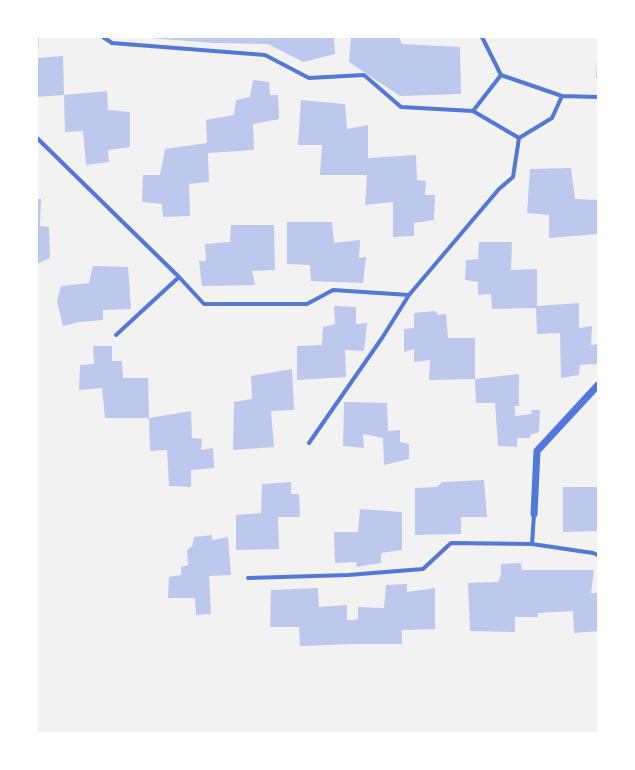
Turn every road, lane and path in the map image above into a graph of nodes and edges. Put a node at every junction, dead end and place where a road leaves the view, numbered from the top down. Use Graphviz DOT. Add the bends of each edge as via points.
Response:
graph roads {
  1 [pos="103,37"];
  2 [pos="482,37"];
  3 [pos="501,75"];
  4 [pos="562,96"];
  5 [pos="598,97"];
  6 [pos="473,111"];
  7 [pos="37,138"];
  8 [pos="519,138"];
  9 [pos="179,277"];
  10 [pos="409,295"];
  11 [pos="116,335"];
  12 [pos="598,385"];
  13 [pos="309,443"];
  14 [pos="534,514"];
  15 [pos="532,544"];
  16 [pos="598,555"];
  17 [pos="248,578"];
  1 -- 6 [label="street" via="112,43 265,55 309,78 364,75 402,107"];
  2 -- 3 [label="street"];
  3 -- 4 [label="street"];
  3 -- 6 [label="street"];
  4 -- 5 [label="street"];
  4 -- 8 [label="street" via="552,118"];
  6 -- 8 [label="street"];
  7 -- 9 [label="street"];
  8 -- 10 [label="street" via="513,176"];
  9 -- 10 [label="street" via="204,304 307,304 333,290"];
  9 -- 11 [label="street"];
  10 -- 13 [label="street"];
  12 -- 14 [label="street" via="537,451"];
  14 -- 15 [label="street"];
  15 -- 16 [label="street"];
  15 -- 17 [label="street" via="451,543 423,569 348,575"];
}
